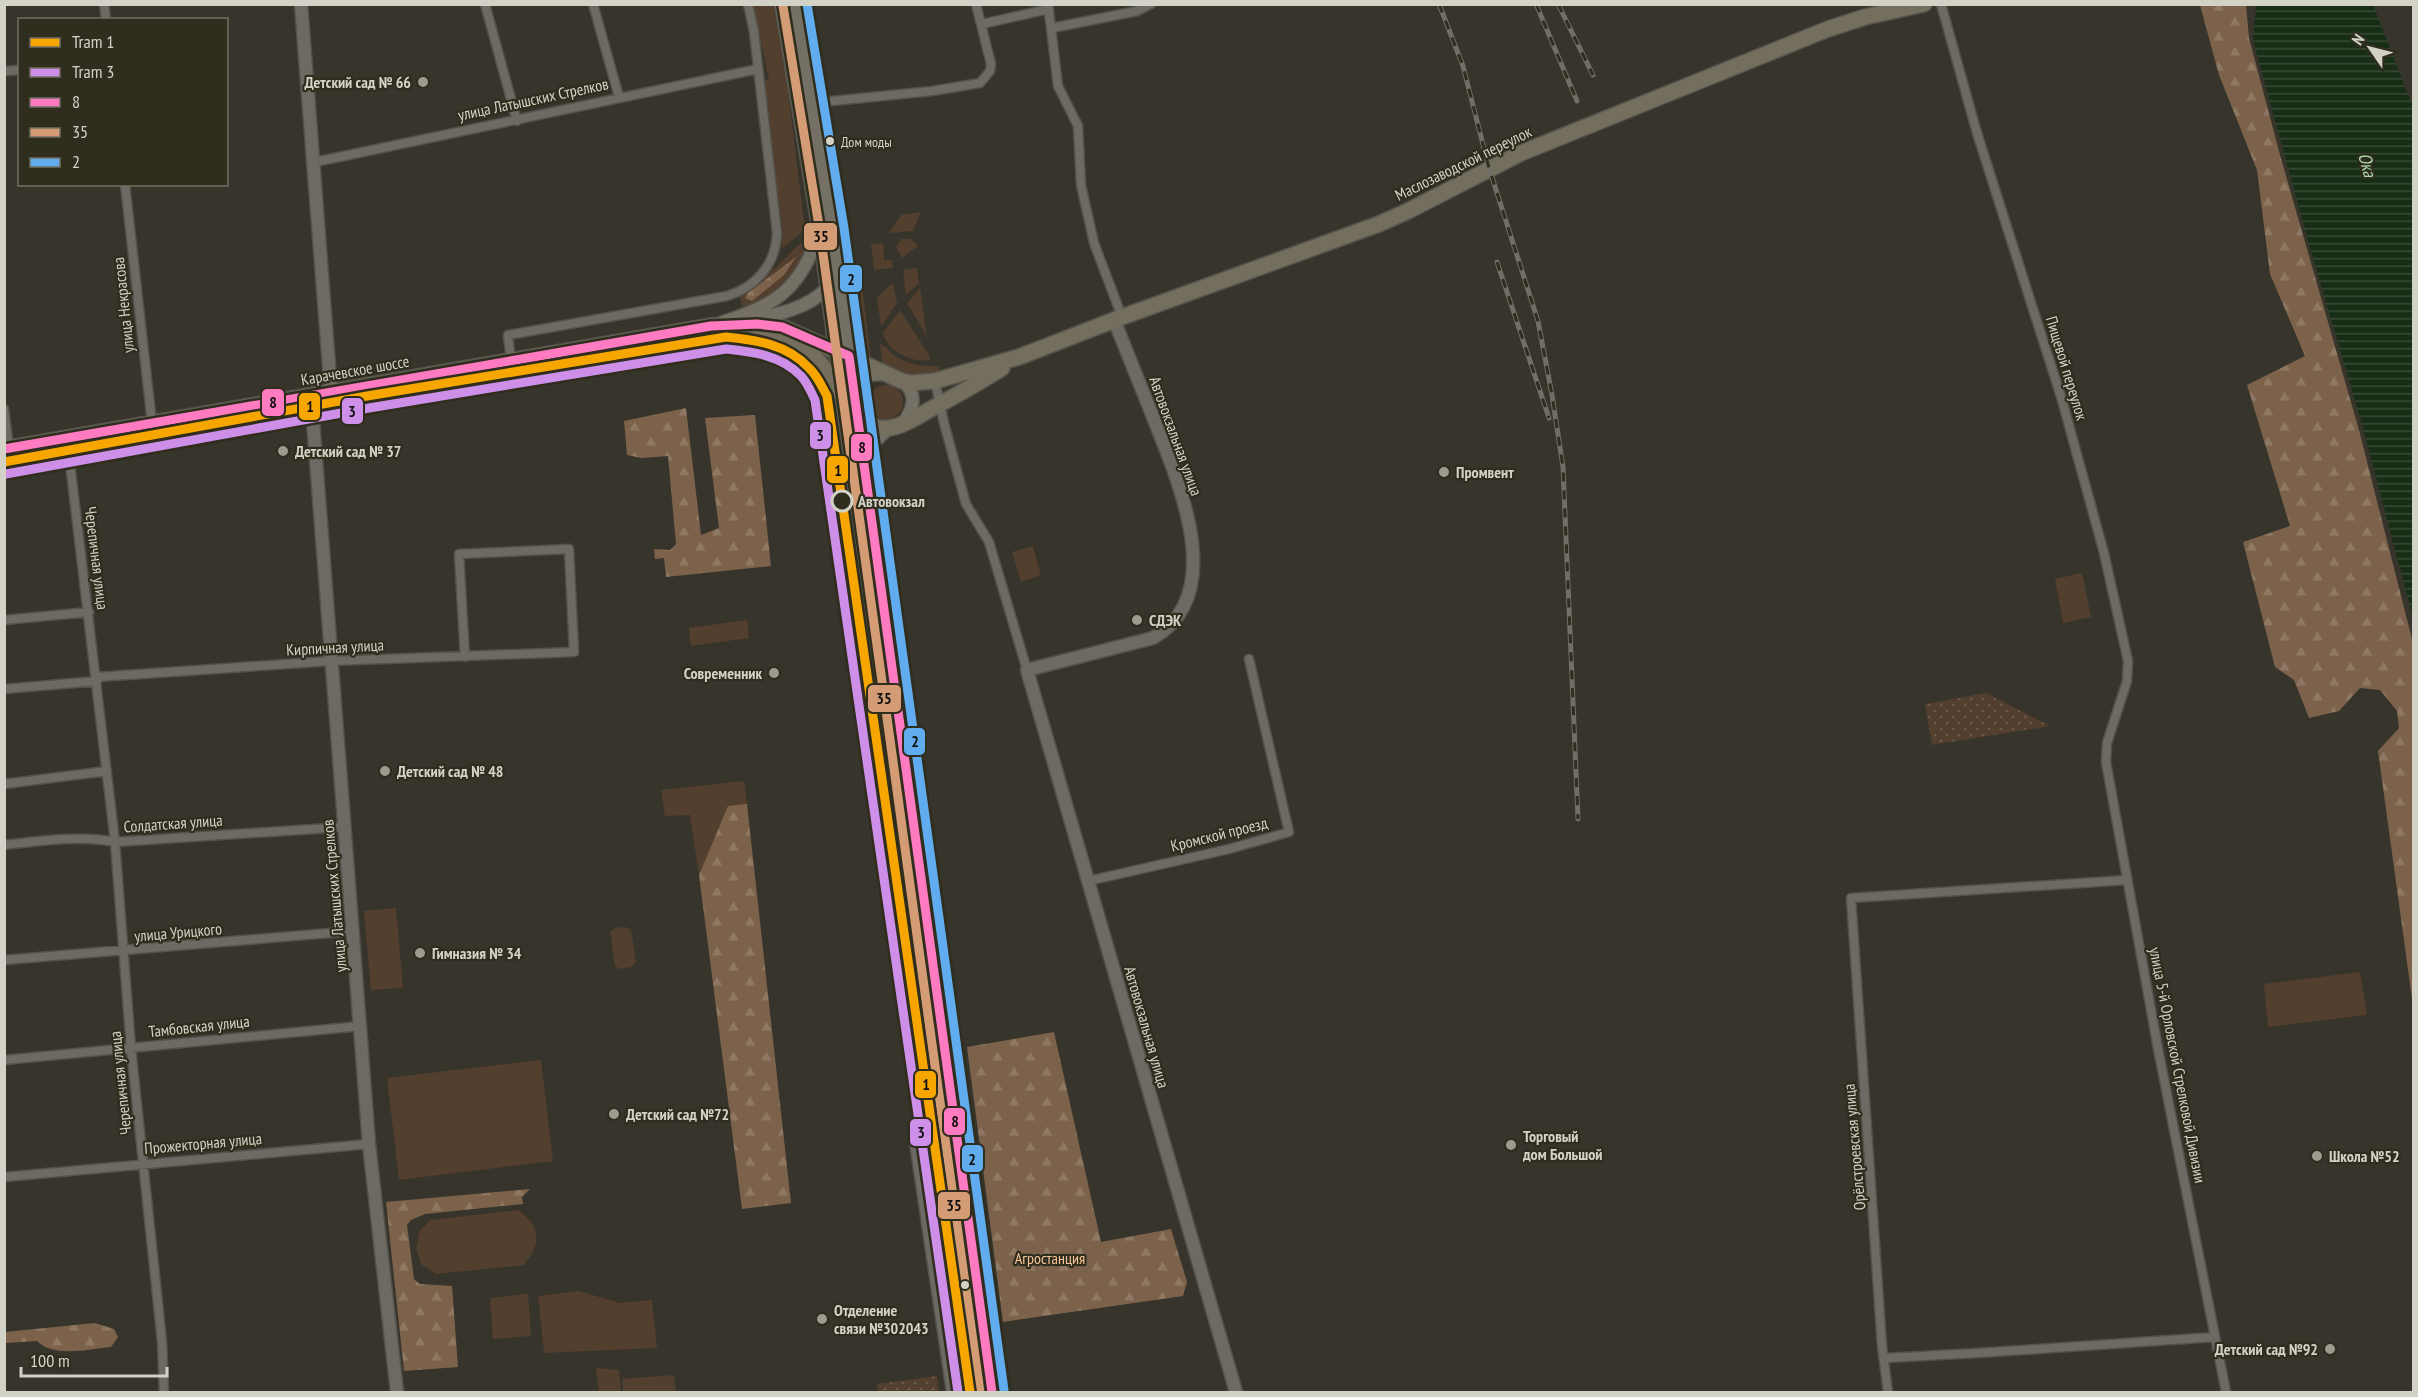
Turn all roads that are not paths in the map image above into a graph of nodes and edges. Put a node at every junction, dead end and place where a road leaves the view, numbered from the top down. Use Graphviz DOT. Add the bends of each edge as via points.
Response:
graph roads {
  1 [pos="301,4"];
  2 [pos="485,4"];
  3 [pos="593,4"];
  4 [pos="748,4"];
  5 [pos="781,4"];
  6 [pos="795,4"];
  7 [pos="976,4"];
  8 [pos="1151,4"];
  9 [pos="1924,4"];
  10 [pos="1941,4"];
  11 [pos="1049,7"];
  12 [pos="982,24"];
  13 [pos="1052,28"];
  14 [pos="758,69"];
  15 [pos="619,97"];
  16 [pos="812,103"];
  17 [pos="517,121"];
  18 [pos="315,162"];
  19 [pos="125,186"];
  20 [pos="819,232"];
  21 [pos="838,275"];
  22 [pos="827,289"];
  23 [pos="1118,318"];
  24 [pos="711,326"];
  25 [pos="842,353"];
  26 [pos="1019,357"];
  27 [pos="511,361"];
  28 [pos="885,374"];
  29 [pos="902,381"];
  30 [pos="935,381"];
  31 [pos="847,386"];
  32 [pos="331,392"];
  33 [pos="311,395"];
  34 [pos="940,404"];
  35 [pos="4,409"];
  36 [pos="857,416"];
  37 [pos="152,423"];
  38 [pos="896,426"];
  39 [pos="67,438"];
  40 [pos="7,449"];
  41 [pos="864,465"];
  42 [pos="89,612"];
  43 [pos="4,620"];
  44 [pos="465,657"];
  45 [pos="1249,659"];
  46 [pos="331,661"];
  47 [pos="1027,670"];
  48 [pos="97,679"];
  49 [pos="4,689"];
  50 [pos="2107,743"];
  51 [pos="107,771"];
  52 [pos="4,784"];
  53 [pos="344,827"];
  54 [pos="115,842"];
  55 [pos="4,845"];
  56 [pos="2127,880"];
  57 [pos="1088,881"];
  58 [pos="354,931"];
  59 [pos="124,951"];
  60 [pos="4,960"];
  61 [pos="361,1026"];
  62 [pos="130,1048"];
  63 [pos="4,1060"];
  64 [pos="914,1142"];
  65 [pos="369,1144"];
  66 [pos="143,1163"];
  67 [pos="4,1177"];
  68 [pos="2215,1337"];
  69 [pos="1885,1358"];
  70 [pos="164,1392"];
  71 [pos="397,1392"];
  72 [pos="951,1392"];
  73 [pos="978,1392"];
  74 [pos="992,1392"];
  75 [pos="1236,1392"];
  76 [pos="1888,1392"];
  77 [pos="2226,1392"];
  1 -- 18 [label="street"];
  2 -- 17 [label="street"];
  3 -- 15 [label="street"];
  4 -- 14 [label="street"];
  5 -- 20 [label="main road"];
  6 -- 16 [label="main road"];
  7 -- 12 [label="street"];
  8 -- 13 [label="street" via="1137,11"];
  9 -- 23 [label="highway, Маслозаводской переулок" via="1828,29 1521,153 1378,224"];
  10 -- 50 [label="street, Пищевой переулок" via="2062,400 2110,579 2128,671"];
  11 -- 12 [label="street"];
  11 -- 13 [label="street"];
  12 -- 16 [label="street" via="991,64 980,83"];
  13 -- 23 [label="street" via="1058,86 1078,126 1081,185 1094,243"];
  14 -- 15 [label="street, улица Латышских Стрелков"];
  14 -- 27 [label="street" via="777,233 773,258 764,272 752,284 727,296 508,335"];
  15 -- 17 [label="street, улица Латышских Стрелков"];
  16 -- 21 [label="main road"];
  17 -- 18 [label="street, улица Латышских Стрелков"];
  18 -- 32 [label="street"];
  19 -- 37 [label="street, улица Некрасова"];
  20 -- 22 [label="main road"];
  20 -- 24 [label="main road" via="805,268 791,286 755,311"];
  21 -- 22 [label="main road"];
  21 -- 25 [label="main road"];
  22 -- 24 [label="main road" via="789,310"];
  22 -- 25 [label="main road"];
  23 -- 26 [label="highway, Маслозаводской переулок"];
  23 -- 47 [label="street, Автовокзальная улица" via="1183,503 1193,553 1189,596 1175,622 1153,638"];
  24 -- 25 [label="highway" via="782,327"];
  24 -- 27 [label="highway, Карачевское шоссе"];
  24 -- 31 [label="highway" via="762,332 792,343"];
  25 -- 28 [label="highway"];
  25 -- 31 [label="main road"];
  26 -- 30 [label="highway, Маслозаводской переулок"];
  26 -- 34 [label="highway, Маслозаводской переулок"];
  27 -- 32 [label="highway, Карачевское шоссе"];
  28 -- 29 [label="highway"];
  28 -- 31 [label="main road" via="865,375"];
  29 -- 30 [label="highway, Маслозаводской переулок"];
  29 -- 38 [label="main road" via="909,386 913,406"];
  30 -- 34 [label="street, Автовокзальная улица"];
  31 -- 36 [label="highway"];
  31 -- 73 [label="main road"];
  32 -- 33 [label="highway, Карачевское шоссе"];
  33 -- 37 [label="highway, Карачевское шоссе"];
  33 -- 46 [label="street, улица Латышских Стрелков"];
  34 -- 38 [label="highway, Маслозаводской переулок"];
  34 -- 47 [label="street, Автовокзальная улица" via="966,504 988,542"];
  35 -- 40 [label="street"];
  36 -- 38 [label="highway" via="873,427"];
  36 -- 41 [label="main road"];
  37 -- 39 [label="highway, Карачевское шоссе"];
  38 -- 41 [label="main road" via="870,445"];
  39 -- 40 [label="highway, Карачевское шоссе"];
  39 -- 42 [label="street, Черепичная улица"];
  41 -- 74 [label="main road"];
  42 -- 43 [label="street"];
  42 -- 48 [label="street, Черепичная улица"];
  44 -- 44 [label="street, Кирпичная улица" via="574,651 569,549 459,554"];
  44 -- 46 [label="street, Кирпичная улица"];
  45 -- 57 [label="street, Кромской проезд" via="1289,832"];
  46 -- 48 [label="street, Кирпичная улица"];
  46 -- 53 [label="street, улица Латышских Стрелков"];
  47 -- 57 [label="street, Автовокзальная улица"];
  48 -- 49 [label="street"];
  48 -- 51 [label="street, Черепичная улица"];
  50 -- 56 [label="street, улица 5-й Орловской Стрелковой Дивизии" via="2109,787"];
  51 -- 52 [label="street"];
  51 -- 54 [label="street, Черепичная улица"];
  53 -- 54 [label="street, Солдатская улица"];
  53 -- 58 [label="street, улица Латышских Стрелков"];
  54 -- 55 [label="street, Солдатская улица"];
  54 -- 59 [label="street, Черепичная улица"];
  56 -- 68 [label="street, улица 5-й Орловской Стрелковой Дивизии"];
  56 -- 69 [label="street, Орёлстроевская улица" via="1851,898"];
  57 -- 75 [label="street, Автовокзальная улица"];
  58 -- 59 [label="street, улица Урицкого"];
  58 -- 61 [label="street, улица Латышских Стрелков"];
  59 -- 60 [label="street, улица Урицкого"];
  59 -- 62 [label="street, Черепичная улица"];
  61 -- 62 [label="street, Тамбовская улица"];
  61 -- 65 [label="street, улица Латышских Стрелков"];
  62 -- 63 [label="street, Тамбовская улица"];
  62 -- 66 [label="street, Черепичная улица"];
  64 -- 72 [label="street"];
  65 -- 66 [label="street, Прожекторная улица"];
  65 -- 71 [label="street, улица Латышских Стрелков"];
  66 -- 67 [label="street, Прожекторная улица"];
  66 -- 70 [label="street, Черепичная улица"];
  68 -- 69 [label="street"];
  68 -- 77 [label="street, улица 5-й Орловской Стрелковой Дивизии"];
  69 -- 76 [label="street, Орёлстроевская улица"];
}
